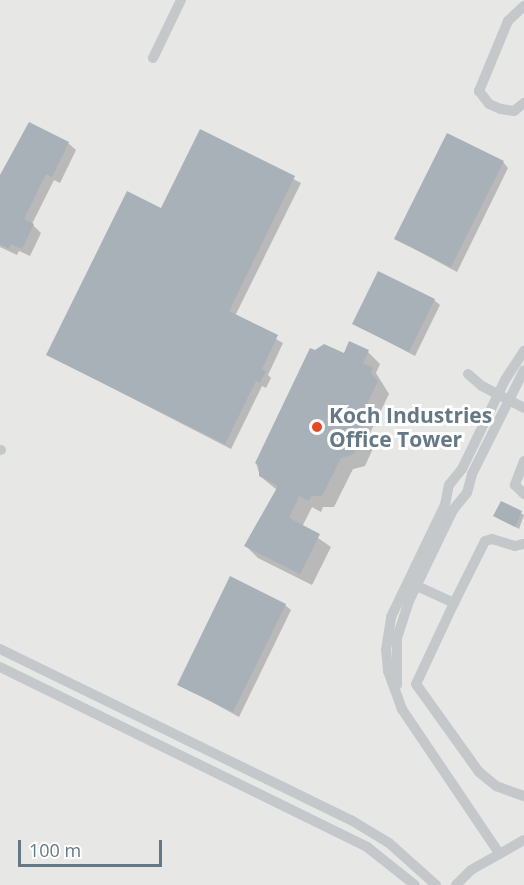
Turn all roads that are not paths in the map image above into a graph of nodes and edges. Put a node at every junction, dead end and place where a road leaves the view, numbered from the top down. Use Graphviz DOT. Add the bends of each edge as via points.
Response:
graph roads {
  1 [pos="181,0"];
  2 [pos="524,6"];
  3 [pos="153,58"];
  4 [pos="524,103"];
  5 [pos="524,351"];
  6 [pos="524,370"];
  7 [pos="468,374"];
  8 [pos="503,397"];
  9 [pos="524,408"];
  10 [pos="524,461"];
  11 [pos="467,472"];
  12 [pos="524,494"];
  13 [pos="449,508"];
  14 [pos="524,544"];
  15 [pos="417,586"];
  16 [pos="454,603"];
  17 [pos="0,649"];
  18 [pos="0,667"];
  19 [pos="398,697"];
  20 [pos="207,751"];
  21 [pos="200,765"];
  22 [pos="524,796"];
  23 [pos="524,840"];
  24 [pos="499,853"];
  25 [pos="415,885"];
  26 [pos="436,885"];
  27 [pos="456,885"];
  1 -- 3 [label="lane"];
  2 -- 4 [label="lane" via="508,21 479,91 489,104 501,109 514,111"];
  5 -- 8 [label="lane"];
  6 -- 8 [label="lane"];
  7 -- 8 [label="lane"];
  8 -- 9 [label="lane"];
  8 -- 11 [label="lane"];
  10 -- 12 [label="lane" via="515,485"];
  11 -- 13 [label="lane" via="466,493"];
  11 -- 13 [label="lane" via="449,485"];
  13 -- 15 [label="lane"];
  13 -- 19 [label="lane" via="391,617 388,671"];
  14 -- 16 [label="lane" via="485,541"];
  15 -- 16 [label="lane"];
  15 -- 19 [label="lane" via="396,638"];
  16 -- 22 [label="lane" via="416,684 479,772 496,786"];
  17 -- 20 [label="lane"];
  18 -- 21 [label="lane"];
  19 -- 24 [label="lane" via="402,709"];
  20 -- 21 [label="lane"];
  20 -- 26 [label="lane" via="375,833"];
  21 -- 25 [label="lane" via="367,847"];
  23 -- 24 [label="lane"];
  24 -- 27 [label="lane" via="471,870"];
}
